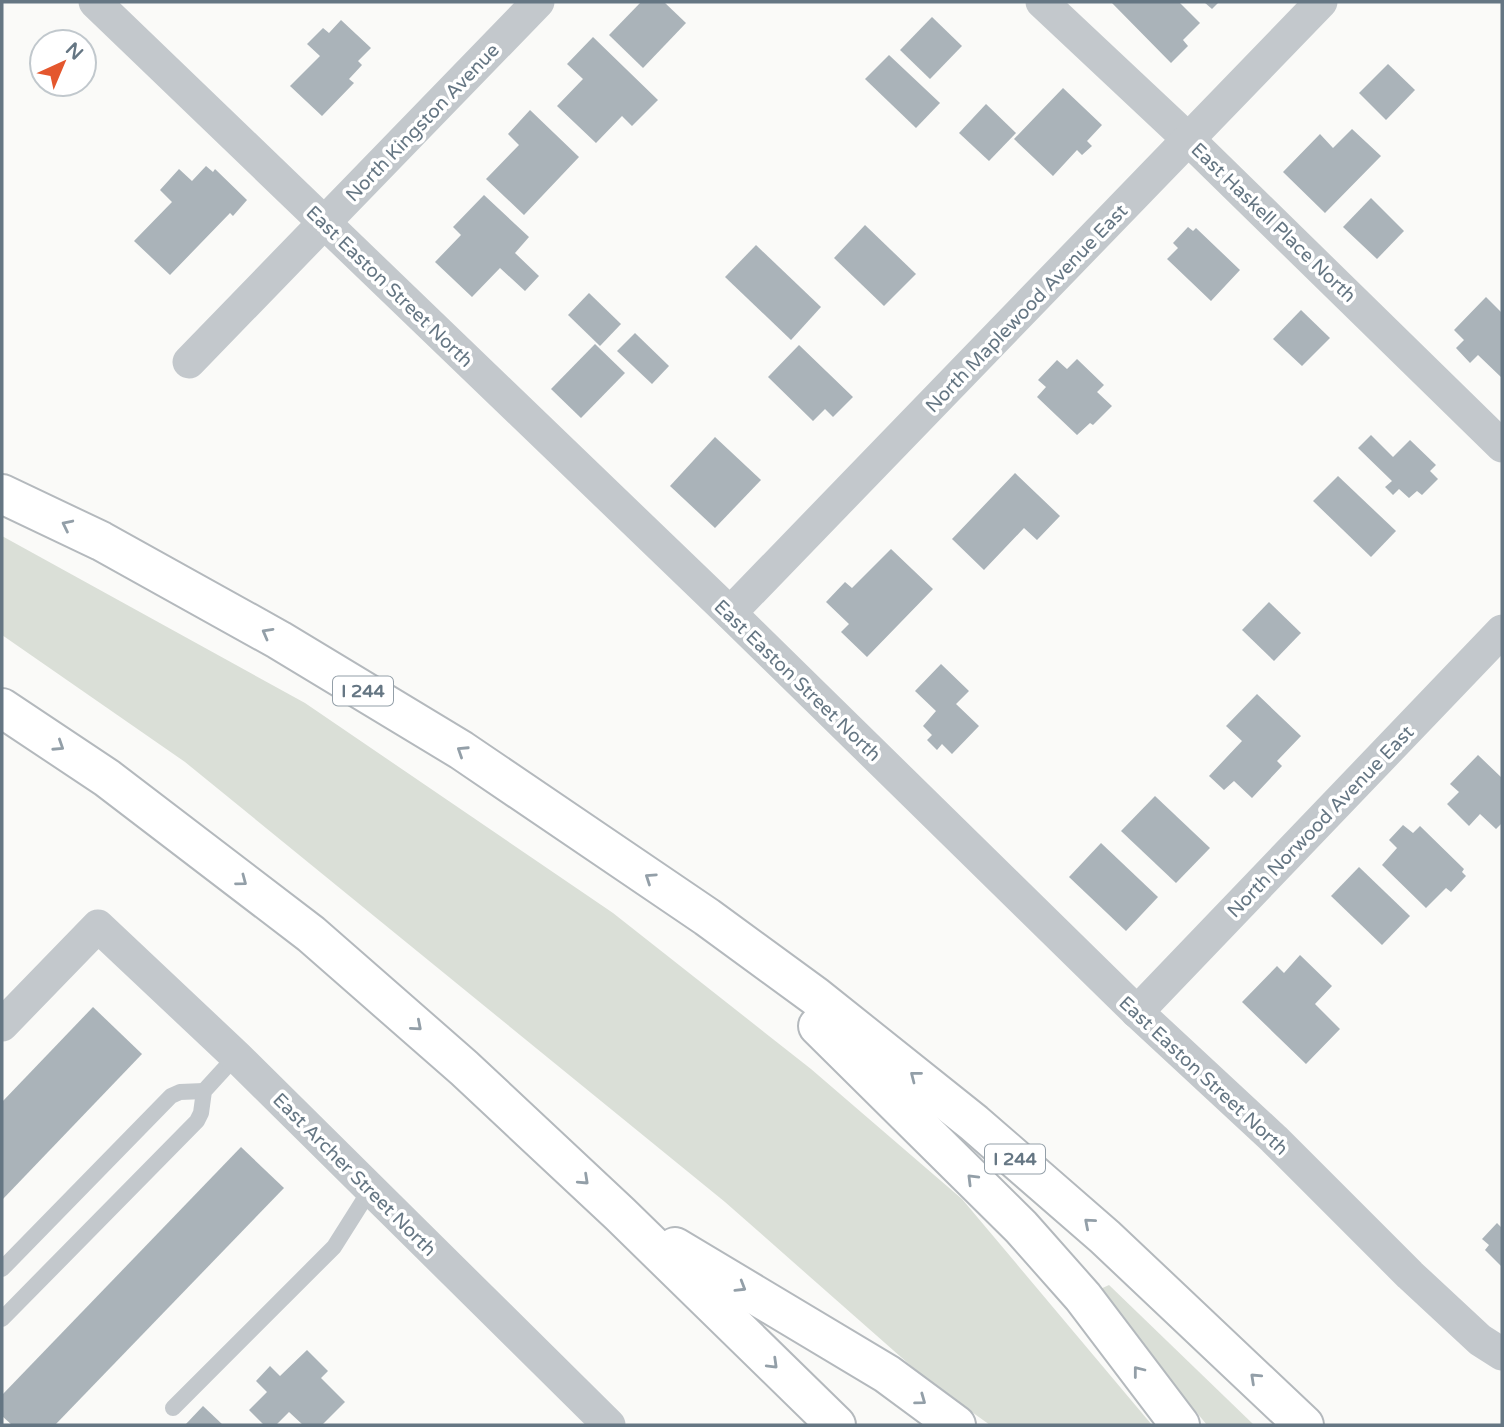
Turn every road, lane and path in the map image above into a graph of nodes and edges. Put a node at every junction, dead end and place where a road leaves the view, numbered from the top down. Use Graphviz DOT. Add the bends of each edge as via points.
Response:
graph roads {
  1 [pos="95,2"];
  2 [pos="538,2"];
  3 [pos="1042,2"];
  4 [pos="1321,2"];
  5 [pos="1188,139"];
  6 [pos="324,222"];
  7 [pos="189,362"];
  8 [pos="1502,446"];
  9 [pos="2,494"];
  10 [pos="730,613"];
  11 [pos="1502,631"];
  12 [pos="2,708"];
  13 [pos="707,916"];
  14 [pos="1137,1012"];
  15 [pos="2,1025"];
  16 [pos="236,1056"];
  17 [pos="204,1091"];
  18 [pos="370,1190"];
  19 [pos="620,1214"];
  20 [pos="2,1269"];
  21 [pos="2,1319"];
  22 [pos="1502,1354"];
  23 [pos="173,1408"];
  24 [pos="609,1425"];
  25 [pos="836,1425"];
  26 [pos="956,1425"];
  27 [pos="1180,1425"];
  28 [pos="1304,1425"];
  1 -- 6 [label="street, East Easton Street North"];
  2 -- 6 [label="street, North Kingston Avenue"];
  3 -- 5 [label="street, East Haskell Place North"];
  4 -- 5 [label="street, North Maplewood Avenue East"];
  5 -- 8 [label="street, East Haskell Place North"];
  5 -- 10 [label="street, North Maplewood Avenue East"];
  6 -- 7 [label="street, North Kingston Avenue"];
  6 -- 10 [label="street, East Easton Street North"];
  13 -- 9 [label="highway, I 244, one-way" via="461,750 302,653 101,541"];
  10 -- 14 [label="street, East Easton Street North"];
  11 -- 14 [label="street, North Norwood Avenue East"];
  12 -- 19 [label="highway, one-way" via="107,778 311,934"];
  27 -- 13 [label="highway, one-way" via="1083,1297 1021,1227"];
  28 -- 13 [label="highway, I 244, one-way" via="1105,1237 974,1123"];
  14 -- 22 [label="street, East Easton Street North" via="1479,1340"];
  15 -- 16 [label="street, East Archer Street North" via="98,926"];
  16 -- 17 [label="lane"];
  16 -- 18 [label="street, East Archer Street North"];
  17 -- 20 [label="lane" via="171,1096"];
  17 -- 21 [label="lane" via="197,1121"];
  18 -- 23 [label="lane" via="334,1247"];
  18 -- 24 [label="street, East Archer Street North"];
  19 -- 25 [label="highway, one-way"];
  19 -- 26 [label="highway, one-way" via="887,1374"];
}
